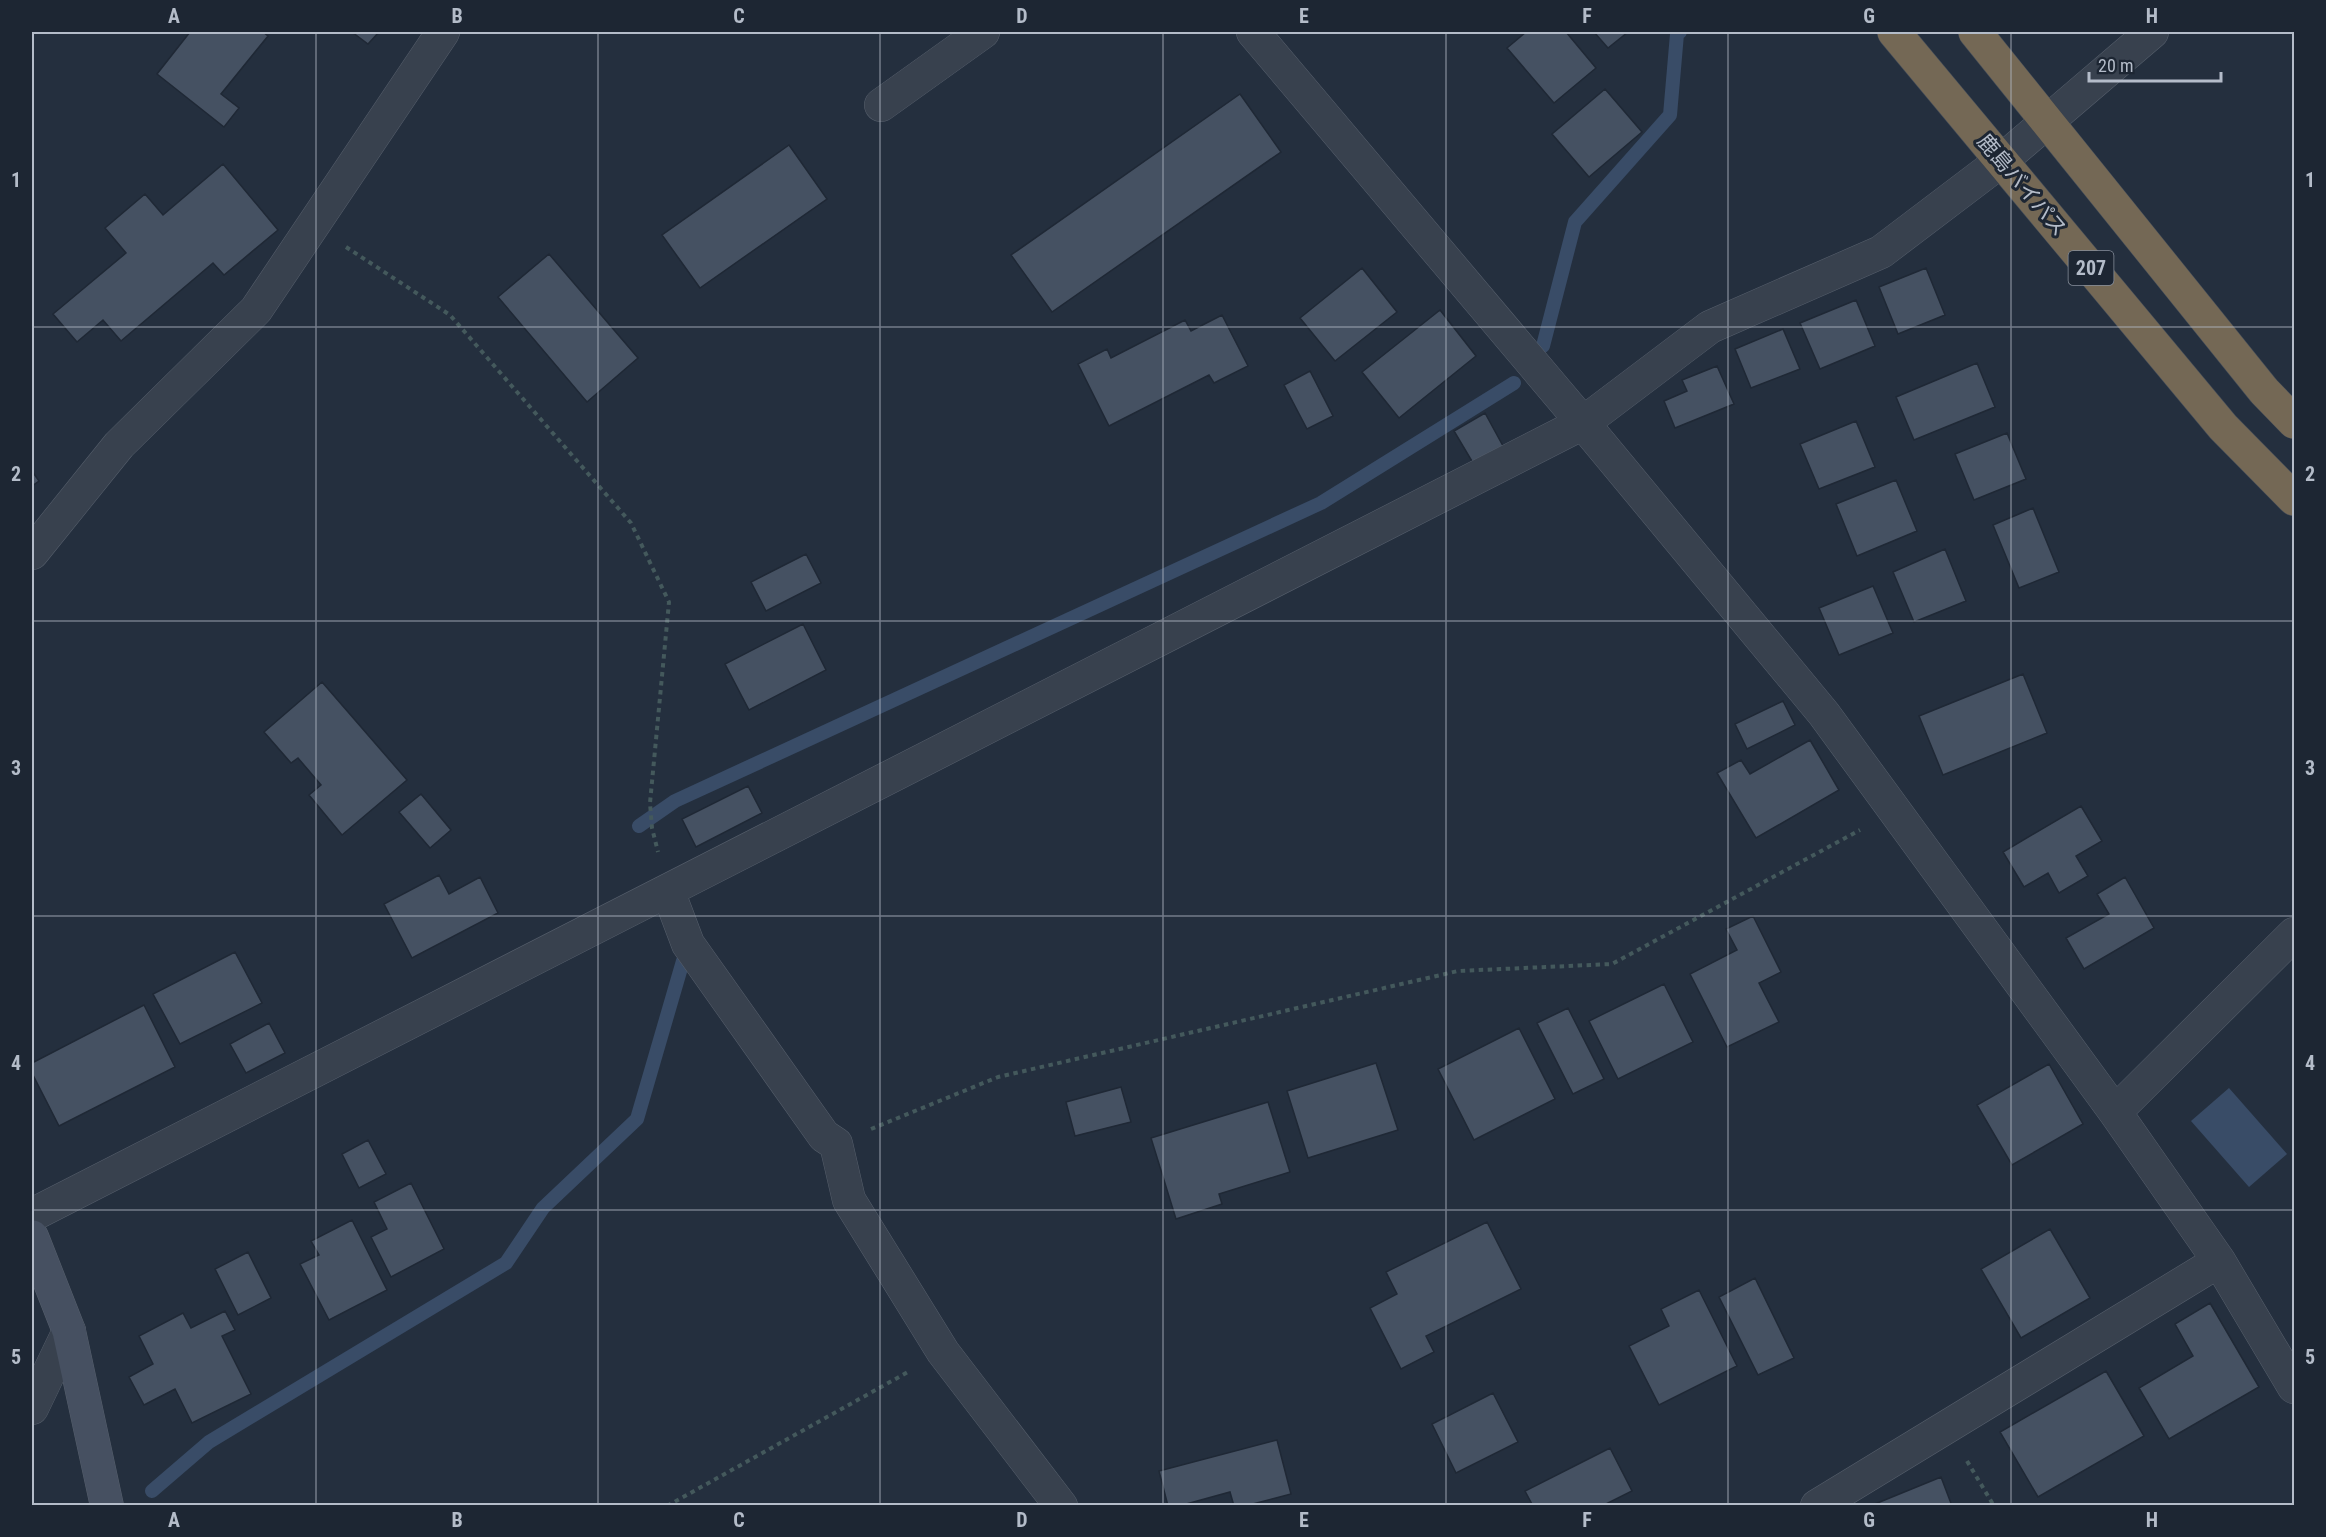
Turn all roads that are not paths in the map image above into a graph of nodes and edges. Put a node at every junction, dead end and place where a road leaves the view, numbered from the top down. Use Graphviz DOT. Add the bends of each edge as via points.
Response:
graph roads {
  1 [pos="443,32"];
  2 [pos="983,32"];
  3 [pos="1253,32"];
  4 [pos="1894,32"];
  5 [pos="1975,32"];
  6 [pos="2152,32"];
  7 [pos="881,105"];
  8 [pos="2048,121"];
  9 [pos="2001,160"];
  10 [pos="2295,422"];
  11 [pos="1583,423"];
  12 [pos="2295,499"];
  13 [pos="32,553"];
  14 [pos="668,891"];
  15 [pos="2295,934"];
  16 [pos="2115,1112"];
  17 [pos="32,1215"];
  18 [pos="32,1237"];
  19 [pos="2219,1261"];
  20 [pos="69,1331"];
  21 [pos="2295,1387"];
  22 [pos="32,1408"];
  23 [pos="107,1506"];
  24 [pos="1061,1506"];
  25 [pos="1817,1506"];
  1 -- 13 [label="street" via="256,310 119,445"];
  2 -- 7 [label="street"];
  3 -- 11 [label="street"];
  4 -- 9 [label="highway, 鹿島バイパス / 207"];
  5 -- 8 [label="highway, 207"];
  6 -- 8 [label="street"];
  8 -- 9 [label="street"];
  8 -- 10 [label="highway, 207" via="2264,391"];
  9 -- 11 [label="street" via="1881,252 1710,327"];
  9 -- 12 [label="highway, 鹿島バイパス / 207" via="2223,427"];
  11 -- 14 [label="street"];
  11 -- 16 [label="street" via="1824,714"];
  14 -- 17 [label="street"];
  14 -- 24 [label="street" via="688,944 824,1136 836,1144 849,1200 943,1352"];
  15 -- 16 [label="street"];
  16 -- 19 [label="street"];
  18 -- 20 [label="main road"];
  19 -- 21 [label="street"];
  19 -- 25 [label="street"];
  20 -- 22 [label="street"];
  20 -- 23 [label="main road"];
}
